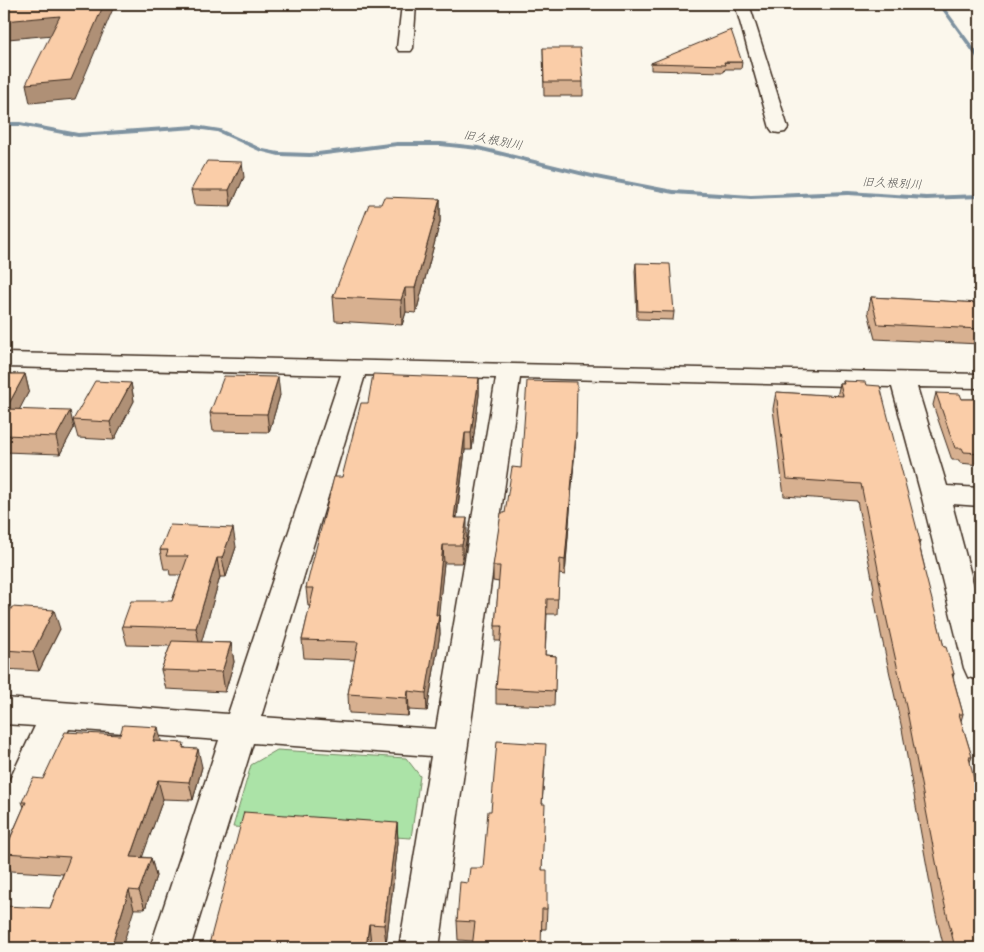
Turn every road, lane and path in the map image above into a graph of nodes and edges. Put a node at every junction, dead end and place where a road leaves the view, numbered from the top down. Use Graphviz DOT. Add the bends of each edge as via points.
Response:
graph roads {
  1 [pos="410,4"];
  2 [pos="742,4"];
  3 [pos="405,48"];
  4 [pos="779,128"];
  5 [pos="4,360"];
  6 [pos="355,368"];
  7 [pos="509,372"];
  8 [pos="902,379"];
  9 [pos="980,381"];
  10 [pos="935,494"];
  11 [pos="980,497"];
  12 [pos="980,668"];
  13 [pos="4,711"];
  14 [pos="58,714"];
  15 [pos="239,728"];
  16 [pos="450,744"];
  17 [pos="4,830"];
  18 [pos="170,948"];
  19 [pos="419,948"];
  1 -- 3 [label="street"];
  2 -- 4 [label="street"];
  5 -- 6 [label="street"];
  6 -- 7 [label="street"];
  6 -- 15 [label="street"];
  7 -- 8 [label="street"];
  7 -- 16 [label="street"];
  8 -- 9 [label="street"];
  8 -- 10 [label="street"];
  10 -- 11 [label="street"];
  10 -- 12 [label="street"];
  13 -- 14 [label="street"];
  14 -- 15 [label="street"];
  14 -- 17 [label="street"];
  15 -- 16 [label="street"];
  15 -- 18 [label="street"];
  16 -- 19 [label="street"];
}
